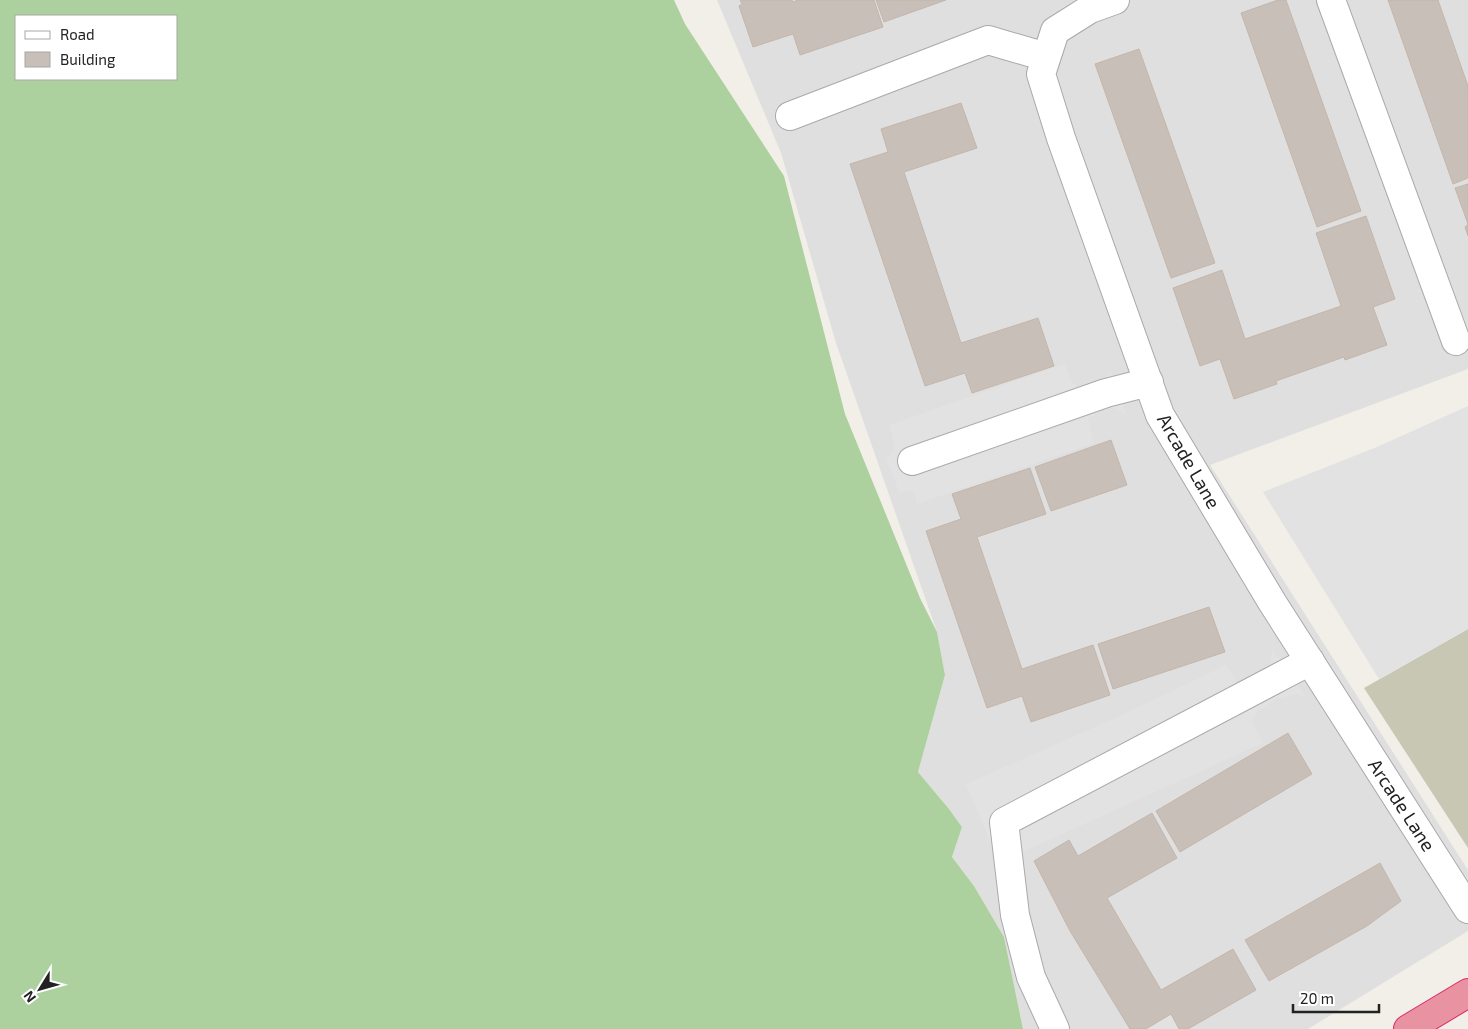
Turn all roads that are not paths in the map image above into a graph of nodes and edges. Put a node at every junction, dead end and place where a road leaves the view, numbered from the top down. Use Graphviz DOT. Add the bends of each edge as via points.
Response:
graph roads {
  1 [pos="1114,0"];
  2 [pos="1331,0"];
  3 [pos="1046,57"];
  4 [pos="790,116"];
  5 [pos="1456,341"];
  6 [pos="1149,382"];
  7 [pos="912,462"];
  8 [pos="1310,661"];
  9 [pos="1468,909"];
  10 [pos="1468,993"];
  11 [pos="1055,1029"];
  12 [pos="1408,1029"];
  1 -- 3 [label="street, Arcade Lane" via="1090,9 1055,31"];
  2 -- 5 [label="street"];
  3 -- 4 [label="street" via="988,40"];
  3 -- 6 [label="street, Arcade Lane" via="1040,74"];
  6 -- 7 [label="street" via="1106,393"];
  6 -- 8 [label="street, Arcade Lane" via="1160,415"];
  8 -- 9 [label="street, Arcade Lane"];
  8 -- 11 [label="street" via="1004,822 1014,916 1031,977"];
  10 -- 12 [label="highway"];
}
